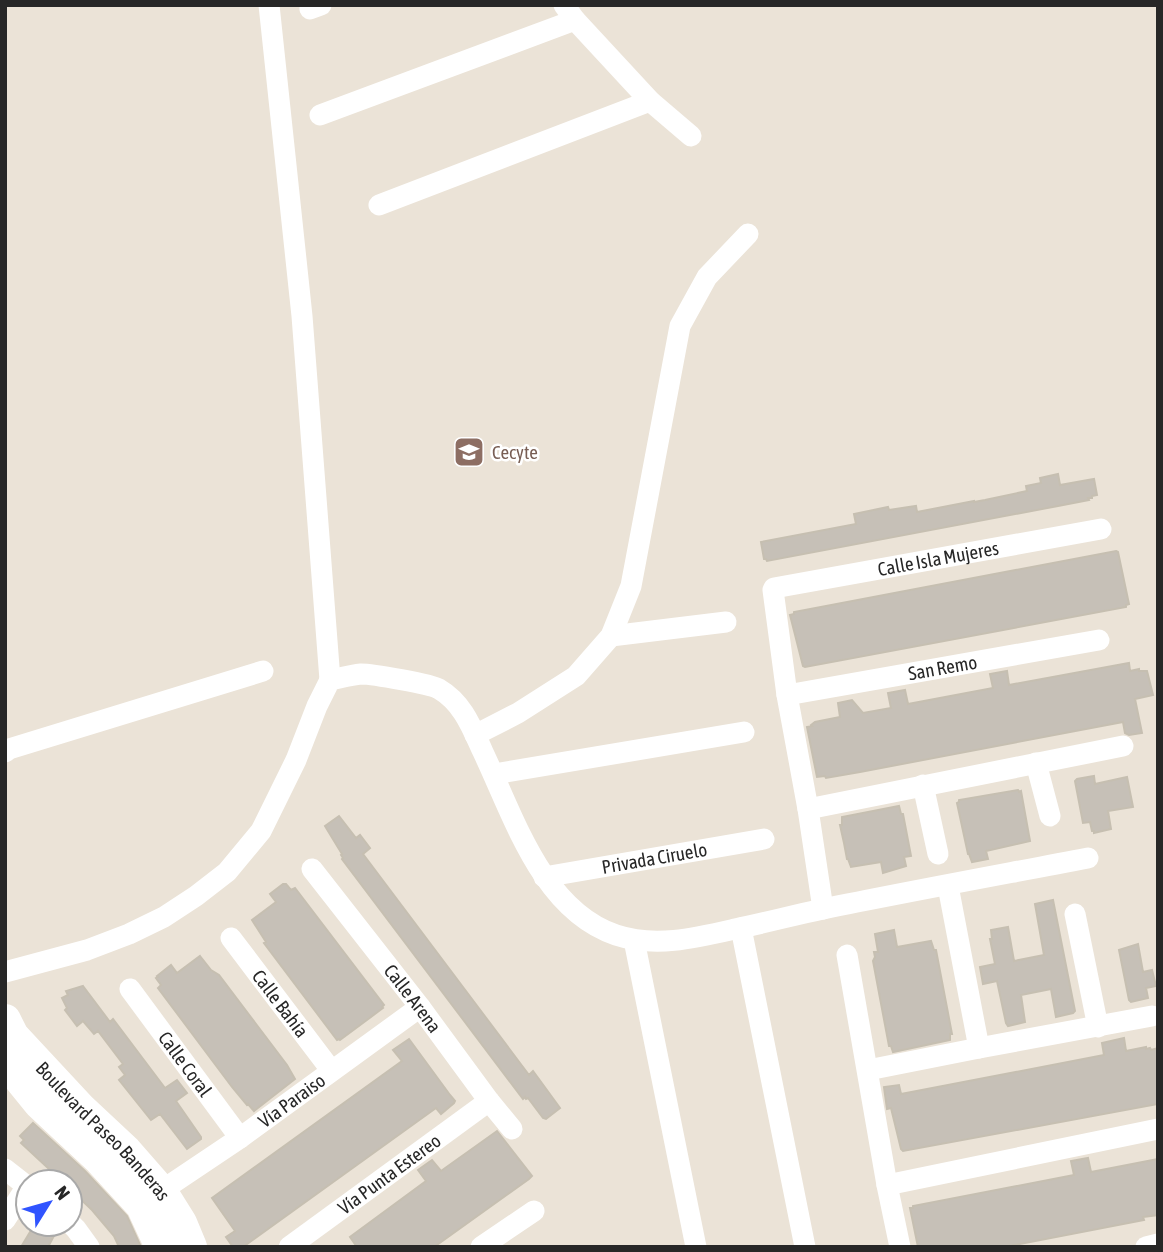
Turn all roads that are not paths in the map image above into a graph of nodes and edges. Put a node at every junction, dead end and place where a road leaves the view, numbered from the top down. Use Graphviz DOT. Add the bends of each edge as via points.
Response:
graph roads {
  1 [pos="269,5"];
  2 [pos="570,12"];
  3 [pos="650,101"];
  4 [pos="320,115"];
  5 [pos="691,136"];
  6 [pos="379,205"];
  7 [pos="748,234"];
  8 [pos="1101,529"];
  9 [pos="726,622"];
  10 [pos="611,636"];
  11 [pos="1099,640"];
  12 [pos="263,671"];
  13 [pos="330,680"];
  14 [pos="786,695"];
  15 [pos="744,732"];
  16 [pos="475,735"];
  17 [pos="1123,746"];
  18 [pos="6,750"];
  19 [pos="1036,763"];
  20 [pos="494,774"];
  21 [pos="923,785"];
  22 [pos="808,809"];
  23 [pos="1049,816"];
  24 [pos="764,839"];
  25 [pos="938,854"];
  26 [pos="1088,859"];
  27 [pos="313,869"];
  28 [pos="544,877"];
  29 [pos="948,886"];
  30 [pos="823,909"];
  31 [pos="1075,914"];
  32 [pos="741,928"];
  33 [pos="231,938"];
  34 [pos="634,940"];
  35 [pos="847,955"];
  36 [pos="5,972"];
  37 [pos="130,989"];
  38 [pos="420,1007"];
  39 [pos="1152,1016"];
  40 [pos="5,1020"];
  41 [pos="1098,1027"];
  42 [pos="979,1048"];
  43 [pos="5,1061"];
  44 [pos="331,1070"];
  45 [pos="867,1070"];
  46 [pos="489,1101"];
  47 [pos="512,1129"];
  48 [pos="1158,1129"];
  49 [pos="240,1138"];
  50 [pos="887,1185"];
  51 [pos="160,1191"];
  52 [pos="534,1211"];
  53 [pos="1158,1244"];
  54 [pos="161,1247"];
  55 [pos="191,1247"];
  56 [pos="289,1247"];
  57 [pos="481,1247"];
  58 [pos="696,1247"];
  59 [pos="805,1247"];
  60 [pos="900,1247"];
  61 [pos="1146,1247"];
  1 -- 13 [label="street" via="302,316"];
  2 -- 3 [label="street"];
  2 -- 4 [label="street"];
  3 -- 5 [label="street"];
  3 -- 6 [label="street"];
  7 -- 10 [label="street" via="707,277 680,326 631,586"];
  8 -- 14 [label="street, Calle Isla Mujeres" via="774,588"];
  9 -- 10 [label="street"];
  10 -- 16 [label="street" via="576,676"];
  11 -- 14 [label="street, San Remo"];
  12 -- 18 [label="street"];
  13 -- 16 [label="street" via="363,674 436,687 455,700"];
  13 -- 36 [label="street" via="261,831 227,872 175,910 129,934"];
  14 -- 22 [label="street"];
  15 -- 20 [label="street"];
  16 -- 20 [label="street"];
  17 -- 19 [label="street"];
  19 -- 21 [label="street"];
  19 -- 23 [label="street"];
  20 -- 28 [label="street"];
  21 -- 22 [label="street"];
  21 -- 25 [label="street"];
  22 -- 30 [label="street"];
  24 -- 28 [label="street, Privada Ciruelo"];
  26 -- 29 [label="street"];
  27 -- 38 [label="street, Calle Arena"];
  28 -- 34 [label="street" via="562,900 598,928"];
  29 -- 30 [label="street"];
  29 -- 42 [label="street"];
  30 -- 32 [label="street"];
  31 -- 41 [label="street"];
  32 -- 34 [label="street" via="662,942"];
  32 -- 59 [label="street"];
  33 -- 44 [label="street, Calle Bahía"];
  34 -- 58 [label="street"];
  35 -- 45 [label="street"];
  37 -- 49 [label="street, Calle Coral"];
  38 -- 44 [label="street, Vía Paraiso"];
  38 -- 46 [label="street, Calle Arena"];
  39 -- 41 [label="street"];
  40 -- 51 [label="main road, Boulevard Paseo Banderas" via="13,1036"];
  41 -- 42 [label="street"];
  42 -- 45 [label="street"];
  43 -- 54 [label="main road, Boulevard Paseo Banderas" via="39,1103 98,1157 142,1206"];
  44 -- 49 [label="street, Vía Paraiso"];
  45 -- 50 [label="street"];
  46 -- 47 [label="street, Calle Arena"];
  46 -- 56 [label="street, Vía Punta Estereo"];
  48 -- 50 [label="street"];
  49 -- 51 [label="street, Vía Paraiso"];
  50 -- 60 [label="street"];
  51 -- 55 [label="main road, Boulevard Paseo Banderas"];
  52 -- 57 [label="street"];
  53 -- 61 [label="street"];
}
